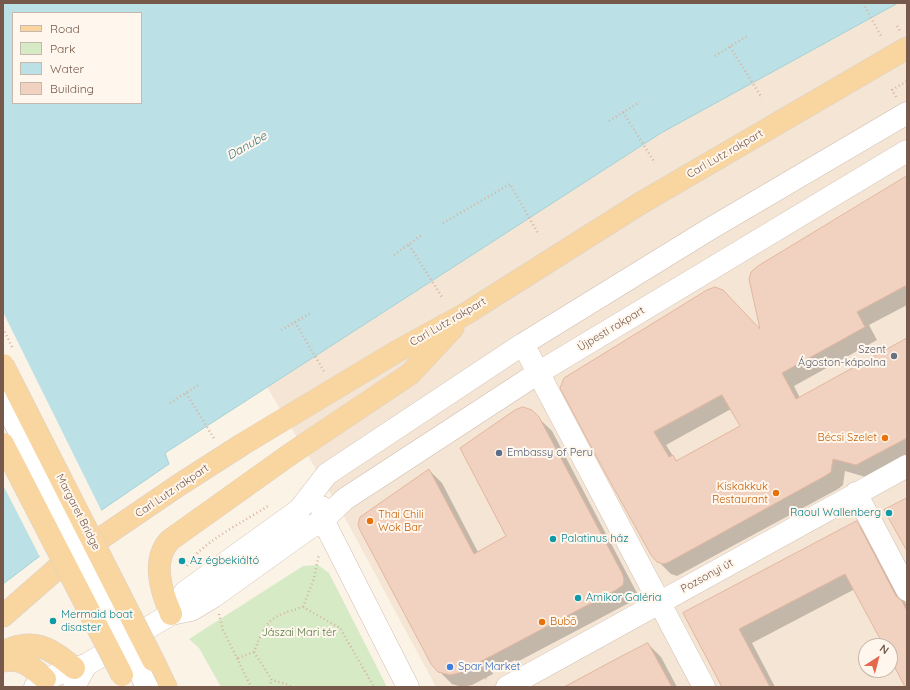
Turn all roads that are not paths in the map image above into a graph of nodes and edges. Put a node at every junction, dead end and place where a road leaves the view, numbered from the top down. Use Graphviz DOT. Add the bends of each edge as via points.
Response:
graph roads {
  1 [pos="907,48"];
  2 [pos="902,106"];
  3 [pos="907,150"];
  4 [pos="467,313"];
  5 [pos="523,344"];
  6 [pos="3,365"];
  7 [pos="538,373"];
  8 [pos="3,400"];
  9 [pos="3,444"];
  10 [pos="907,466"];
  11 [pos="327,474"];
  12 [pos="856,494"];
  13 [pos="323,520"];
  14 [pos="95,580"];
  15 [pos="907,590"];
  16 [pos="659,603"];
  17 [pos="171,614"];
  18 [pos="3,616"];
  19 [pos="3,652"];
  20 [pos="153,660"];
  21 [pos="3,661"];
  22 [pos="78,673"];
  23 [pos="125,681"];
  24 [pos="40,683"];
  25 [pos="510,686"];
  26 [pos="147,687"];
  27 [pos="166,687"];
  28 [pos="408,687"];
  29 [pos="704,687"];
  1 -- 4 [label="main road, Carl Lutz rakpart" via="641,203"];
  2 -- 5 [label="street"];
  3 -- 7 [label="street, Újpesti rakpart"];
  4 -- 17 [label="main road" via="410,374 170,540 161,553 158,566"];
  4 -- 18 [label="main road, Carl Lutz rakpart" via="389,356 179,485 60,566"];
  5 -- 7 [label="street"];
  5 -- 11 [label="street"];
  6 -- 20 [label="main road, Margaret Bridge, bridge"];
  7 -- 13 [label="street, Újpesti rakpart" via="345,499"];
  7 -- 16 [label="street"];
  8 -- 14 [label="street, Margaret Bridge, bridge"];
  9 -- 23 [label="main road, Margaret Bridge, bridge"];
  10 -- 12 [label="street, Pozsonyi út"];
  11 -- 13 [label="street" via="322,496"];
  11 -- 17 [label="street" via="300,510 185,592"];
  12 -- 15 [label="street"];
  12 -- 16 [label="street, Pozsonyi út"];
  13 -- 17 [label="street" via="213,597 191,610"];
  13 -- 28 [label="street"];
  14 -- 20 [label="street, Margaret Bridge, bridge"];
  14 -- 23 [label="street, Margaret Bridge, bridge"];
  14 -- 26 [label="street, Margaret Bridge, bridge"];
  16 -- 25 [label="street, Pozsonyi út"];
  16 -- 29 [label="street"];
  17 -- 22 [label="street"];
  19 -- 22 [label="main road" via="18,646 39,646 54,651"];
  20 -- 27 [label="main road, Margaret Bridge"];
  21 -- 24 [label="main road" via="12,659 30,665"];
  22 -- 24 [label="street"];
}
